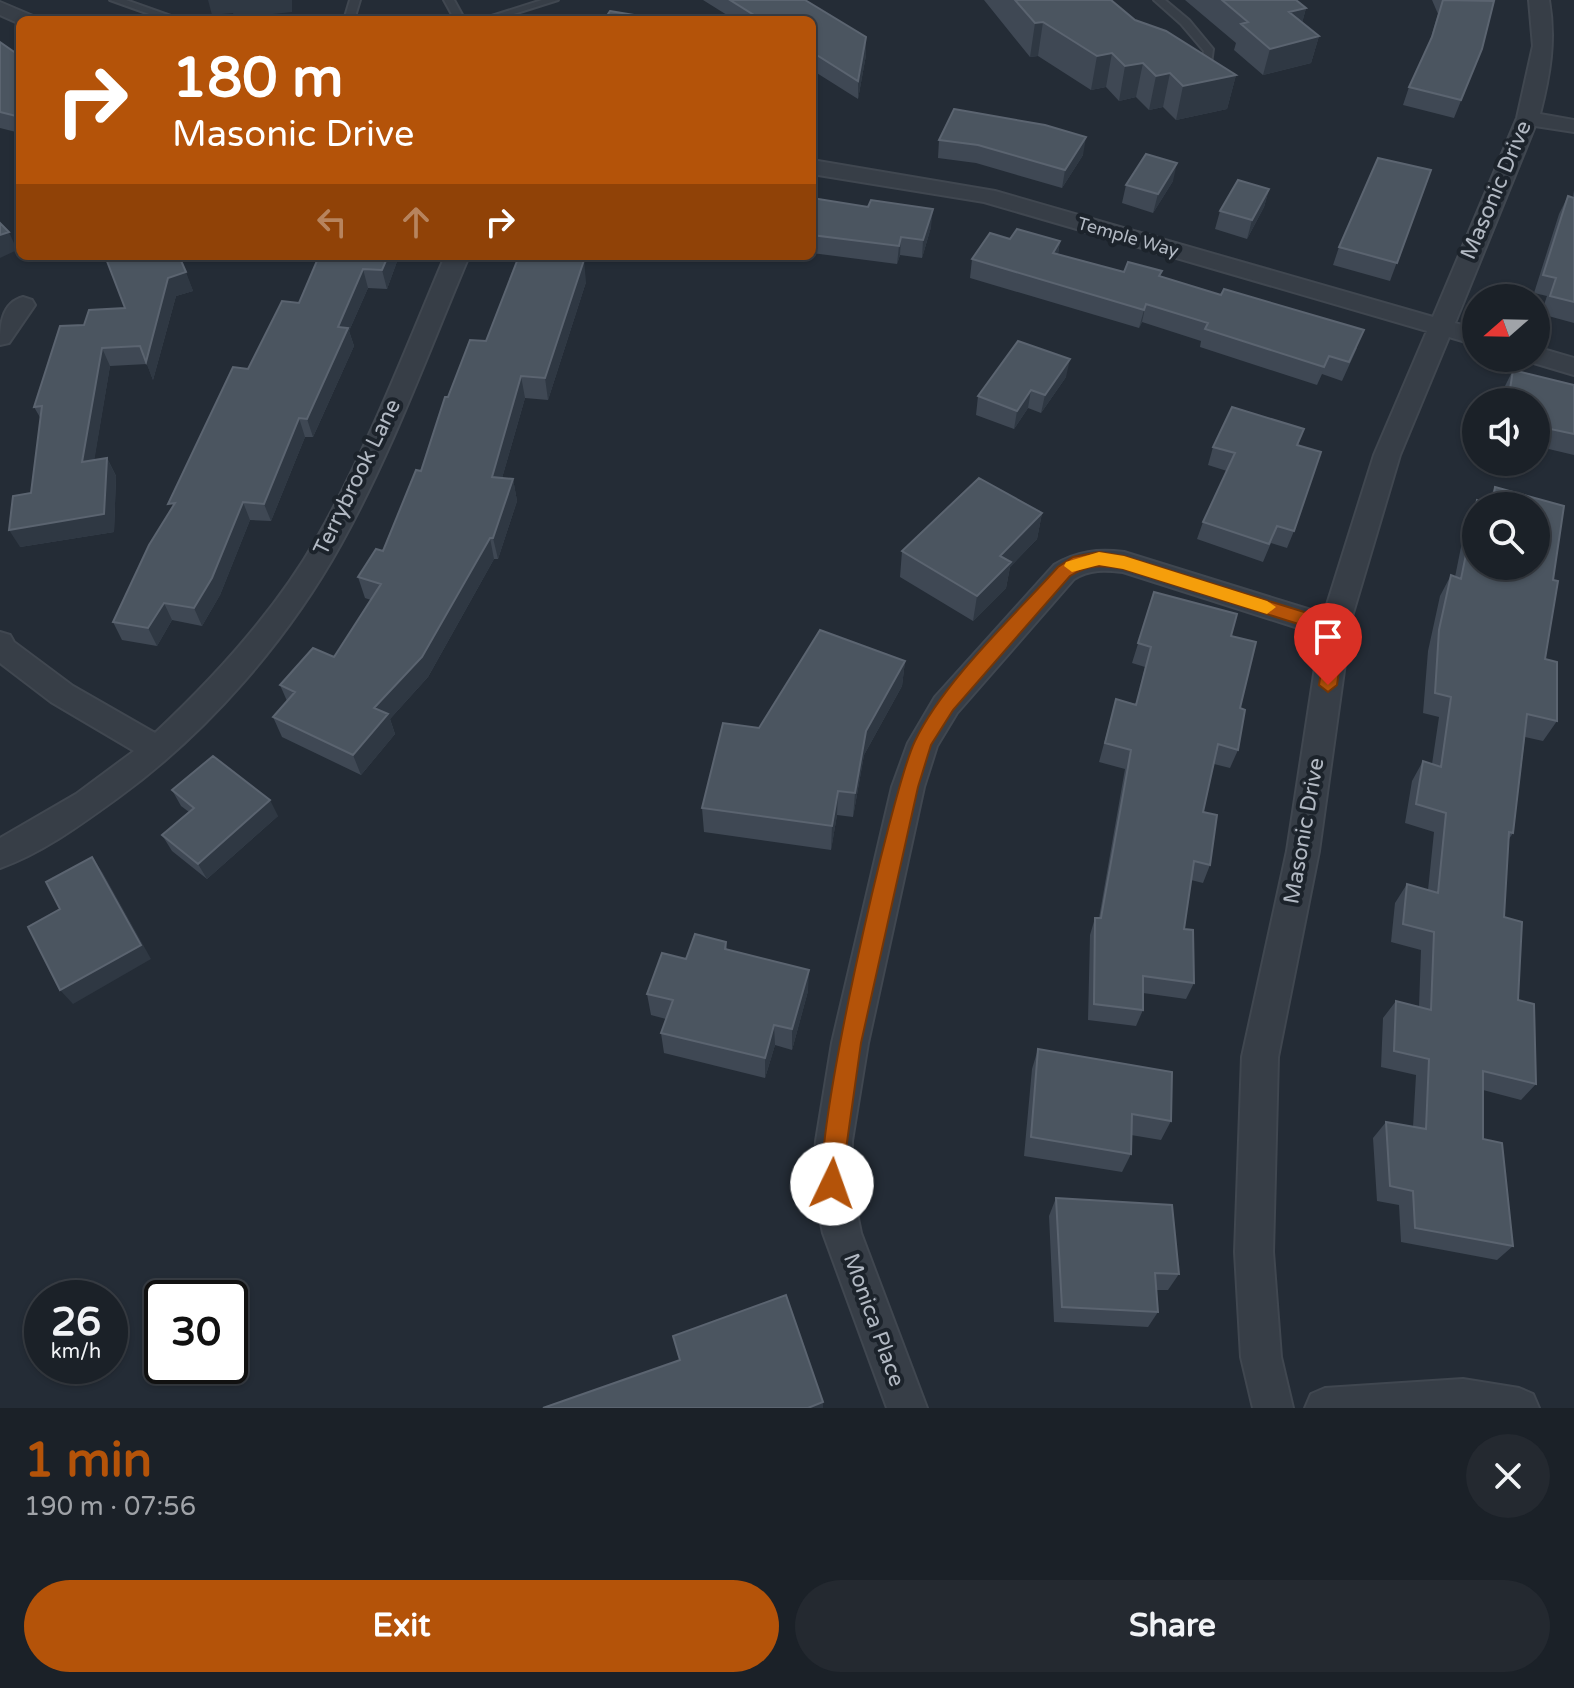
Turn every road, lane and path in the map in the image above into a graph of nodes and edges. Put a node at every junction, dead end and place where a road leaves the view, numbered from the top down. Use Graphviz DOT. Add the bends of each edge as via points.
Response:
graph roads {
  1 [pos="115,0"];
  2 [pos="553,0"];
  3 [pos="1159,0"];
  4 [pos="1539,0"];
  5 [pos="165,16"];
  6 [pos="498,16"];
  7 [pos="1180,64"];
  8 [pos="1528,118"];
  9 [pos="1574,126"];
  10 [pos="816,168"];
  11 [pos="455,260"];
  12 [pos="23,305"];
  13 [pos="1439,326"];
  14 [pos="1462,333"];
  15 [pos="0,337"];
  16 [pos="1550,359"];
  17 [pos="1574,367"];
  18 [pos="1336,629"];
  19 [pos="0,643"];
  20 [pos="158,750"];
  21 [pos="0,854"];
  22 [pos="907,1408"];
  23 [pos="1273,1408"];
  24 [pos="1325,1408"];
  25 [pos="1519,1408"];
  1 -- 5 [label="lane"];
  2 -- 6 [label="lane"];
  3 -- 7 [label="lane" via="1209,51 1206,69"];
  4 -- 8 [label="street, Masonic Drive" via="1543,62"];
  8 -- 9 [label="street"];
  8 -- 13 [label="street, Masonic Drive"];
  10 -- 13 [label="street, Temple Way" via="987,196"];
  11 -- 20 [label="street, Terrybrook Lane" via="332,536 266,636 200,713"];
  12 -- 15 [label="street"];
  13 -- 14 [label="street, Temple Way"];
  13 -- 18 [label="street, Masonic Drive" via="1387,455"];
  16 -- 17 [label="street"];
  18 -- 22 [label="street, Monica Place" via="1124,562 1079,562 1064,572 946,705 923,743 908,787 850,1043 832,1184 842,1233"];
  18 -- 23 [label="street, Masonic Drive" via="1303,851 1260,1057 1254,1252 1261,1357"];
  19 -- 20 [label="street" via="62,694"];
  20 -- 21 [label="street, Terrybrook Lane" via="44,832"];
  24 -- 25 [label="street" via="1463,1399"];
}
